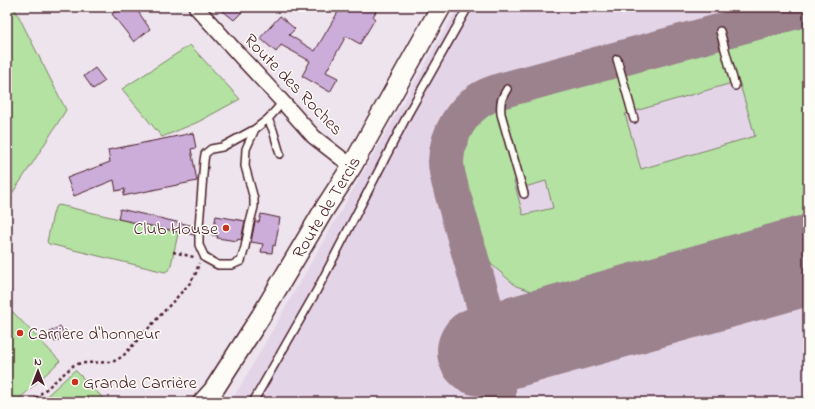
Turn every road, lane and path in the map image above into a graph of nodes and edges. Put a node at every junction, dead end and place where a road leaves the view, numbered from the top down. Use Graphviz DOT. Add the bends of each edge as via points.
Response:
graph roads {
  1 [pos="196,7"];
  2 [pos="441,7"];
  3 [pos="468,7"];
  4 [pos="720,31"];
  5 [pos="616,59"];
  6 [pos="735,86"];
  7 [pos="507,89"];
  8 [pos="283,102"];
  9 [pos="268,119"];
  10 [pos="634,119"];
  11 [pos="255,129"];
  12 [pos="280,154"];
  13 [pos="352,166"];
  14 [pos="524,194"];
  15 [pos="174,252"];
  16 [pos="31,402"];
  17 [pos="203,402"];
  18 [pos="253,402"];
  1 -- 8 [label="street, Route des Roches"];
  2 -- 13 [label="main road, Route de Tercis"];
  3 -- 18 [label="lane" via="409,112 317,290"];
  4 -- 6 [label="lane"];
  5 -- 10 [label="lane"];
  7 -- 14 [label="lane" via="500,104 501,114"];
  8 -- 9 [label="lane"];
  8 -- 13 [label="street, Route des Roches" via="314,137"];
  9 -- 11 [label="lane"];
  9 -- 12 [label="lane"];
  11 -- 11 [label="lane" via="246,149 245,166 254,199 246,247 241,261 232,266 218,266 205,258 199,245 205,154"];
  13 -- 17 [label="main road, Route de Tercis" via="261,316 213,391"];
  15 -- 16 [label="path" via="200,259 196,273 190,283 122,356 114,360 74,365"];
}
